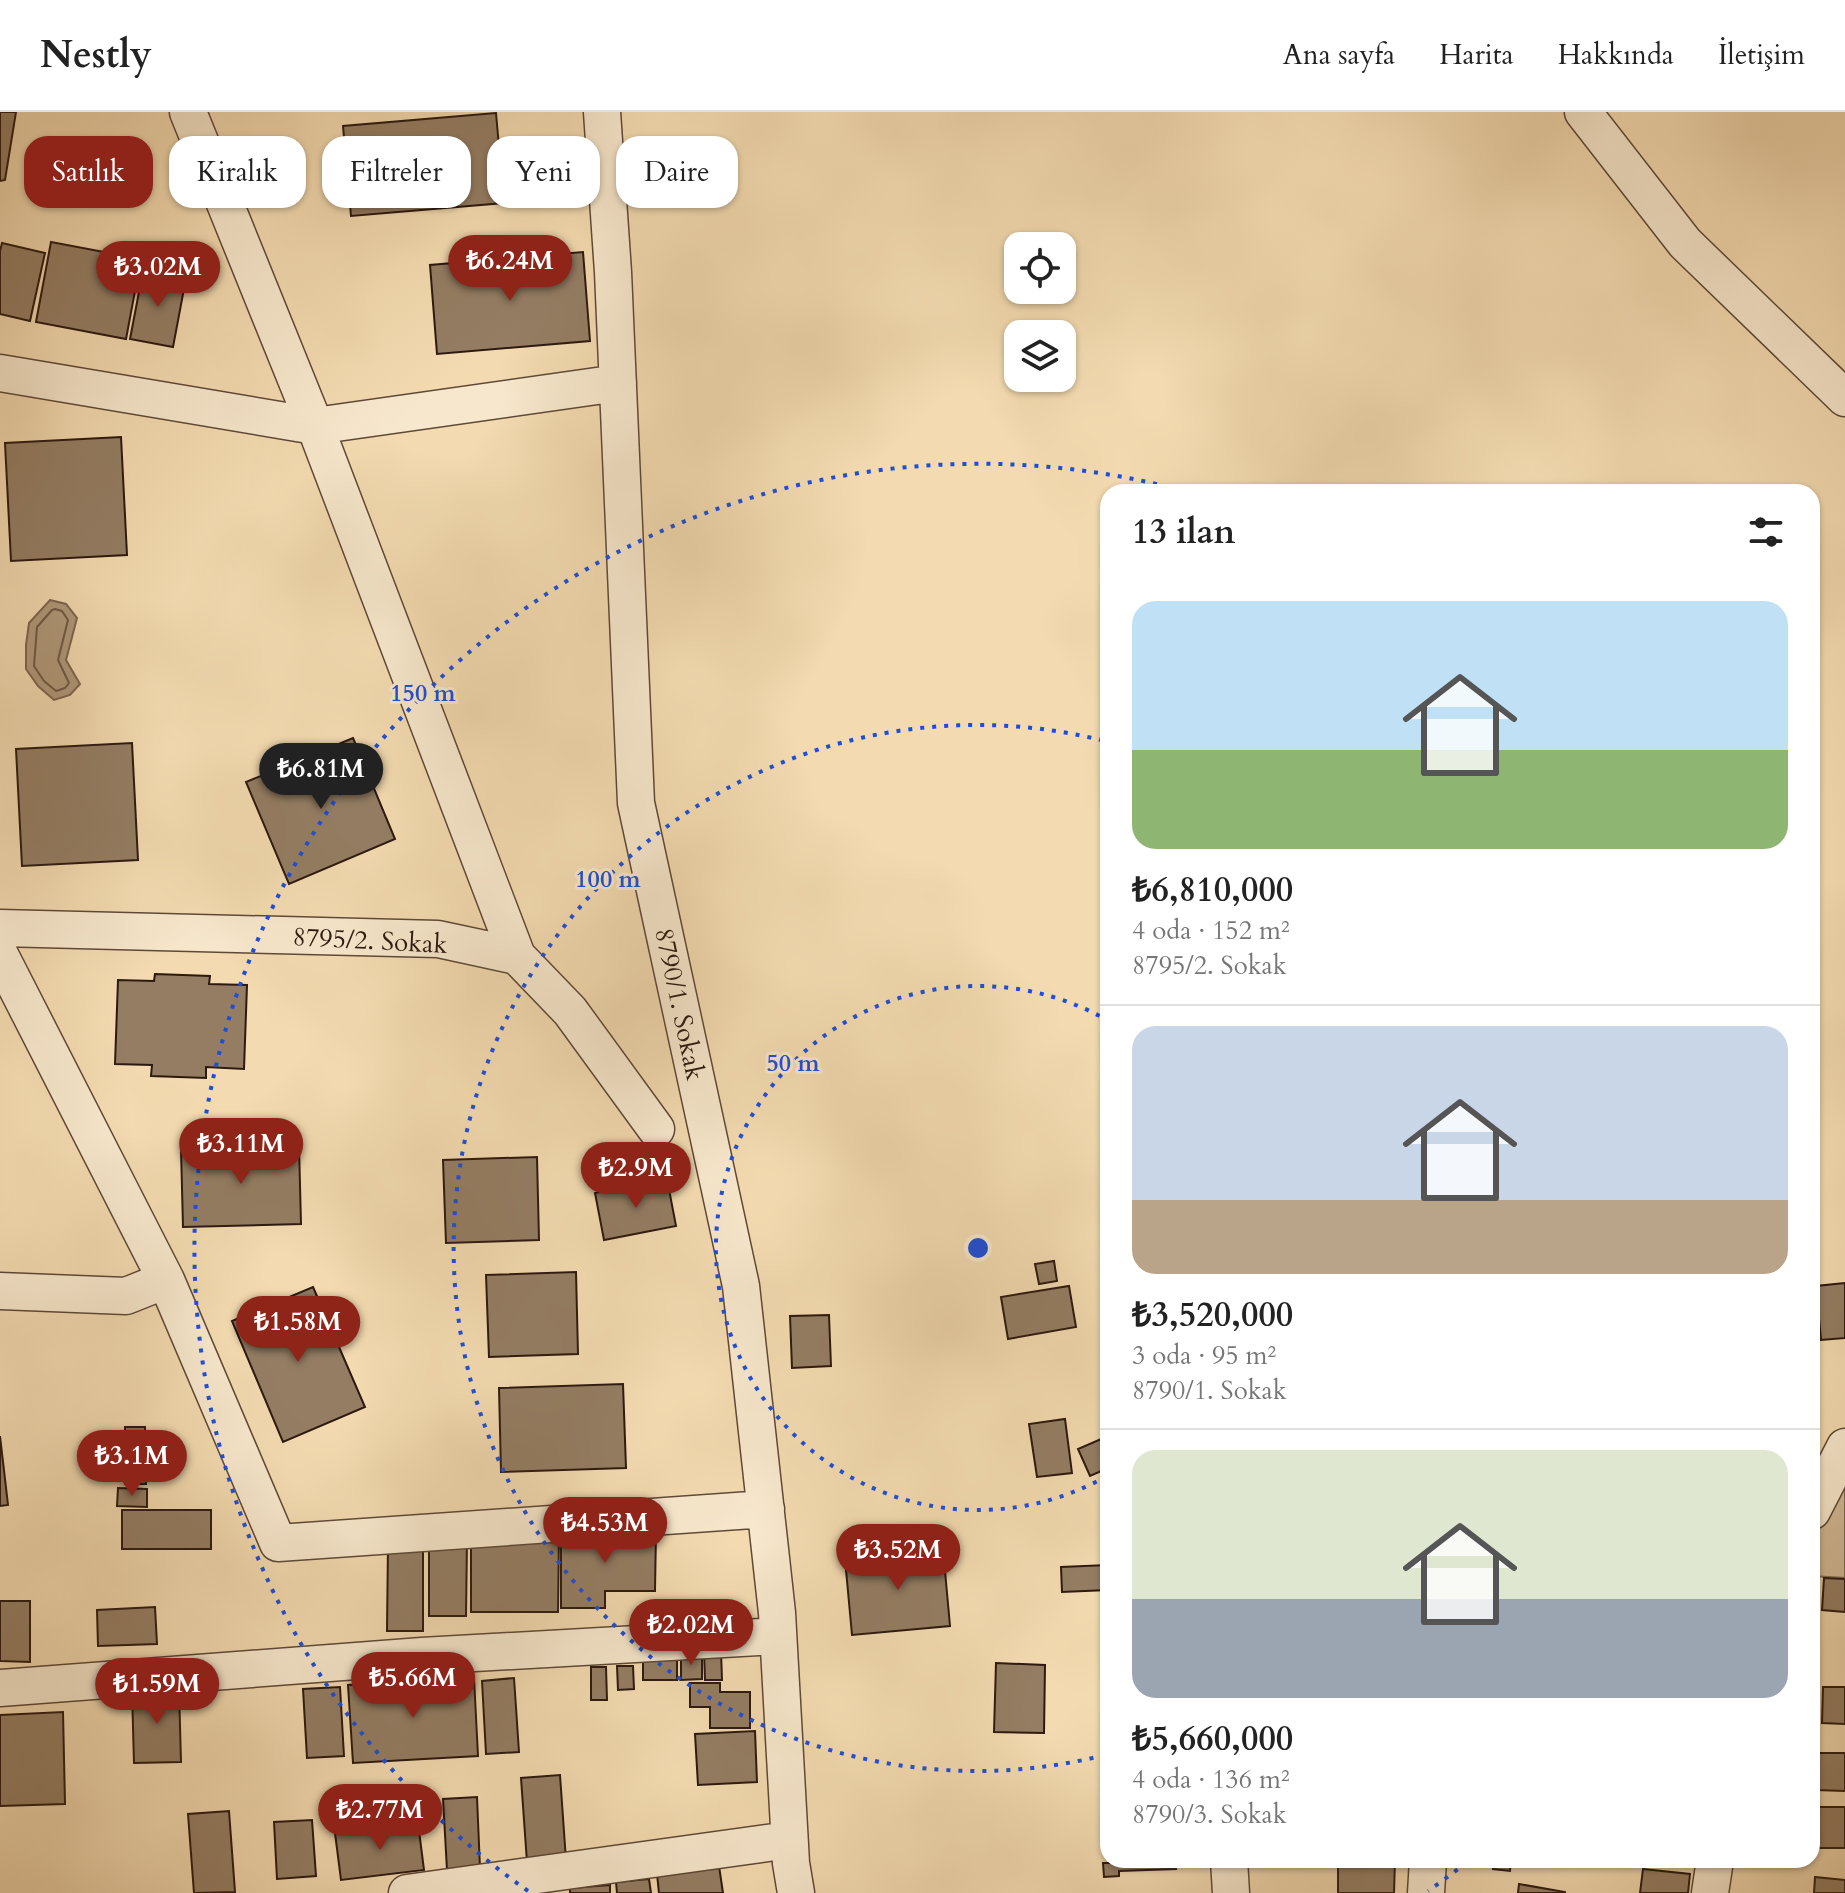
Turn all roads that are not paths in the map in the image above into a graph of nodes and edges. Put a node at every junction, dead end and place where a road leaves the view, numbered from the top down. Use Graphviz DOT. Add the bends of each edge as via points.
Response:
graph roads {
  1 [pos="188,112"];
  2 [pos="602,112"];
  3 [pos="1583,112"];
  4 [pos="0,373"];
  5 [pos="618,383"];
  6 [pos="1845,398"];
  7 [pos="315,426"];
  8 [pos="0,928"];
  9 [pos="0,955"];
  10 [pos="517,956"];
  11 [pos="707,1130"];
  12 [pos="166,1280"];
  13 [pos="0,1291"];
  14 [pos="1845,1447"];
  15 [pos="1820,1495"];
  16 [pos="766,1509"];
  17 [pos="778,1636"];
  18 [pos="0,1688"];
  19 [pos="789,1840"];
  20 [pos="1229,1868"];
  21 [pos="1428,1868"];
  22 [pos="1714,1868"];
  23 [pos="407,1893"];
  24 [pos="796,1893"];
  25 [pos="1231,1893"];
  26 [pos="1426,1893"];
  27 [pos="1710,1893"];
  1 -- 7 [label="street"];
  2 -- 5 [label="street, 8790/1. Sokak"];
  3 -- 6 [label="street" via="1685,243"];
  4 -- 7 [label="street"];
  5 -- 7 [label="street"];
  5 -- 11 [label="street, 8790/1. Sokak" via="636,803"];
  7 -- 10 [label="street"];
  8 -- 10 [label="street, 8795/2. Sokak" via="438,939"];
  9 -- 12 [label="street"];
  10 -- 11 [label="street" via="570,1011 647,1135"];
  11 -- 16 [label="street, 8790/1. Sokak" via="741,1286"];
  12 -- 13 [label="street" via="126,1296"];
  12 -- 16 [label="street" via="278,1543"];
  14 -- 15 [label="street"];
  16 -- 17 [label="street, 8790/1. Sokak"];
  17 -- 18 [label="street"];
  17 -- 19 [label="street, 8790/1. Sokak"];
  19 -- 23 [label="street"];
  19 -- 24 [label="street, 8790/1. Sokak"];
  20 -- 25 [label="street"];
  21 -- 26 [label="street"];
  22 -- 27 [label="street"];
}
